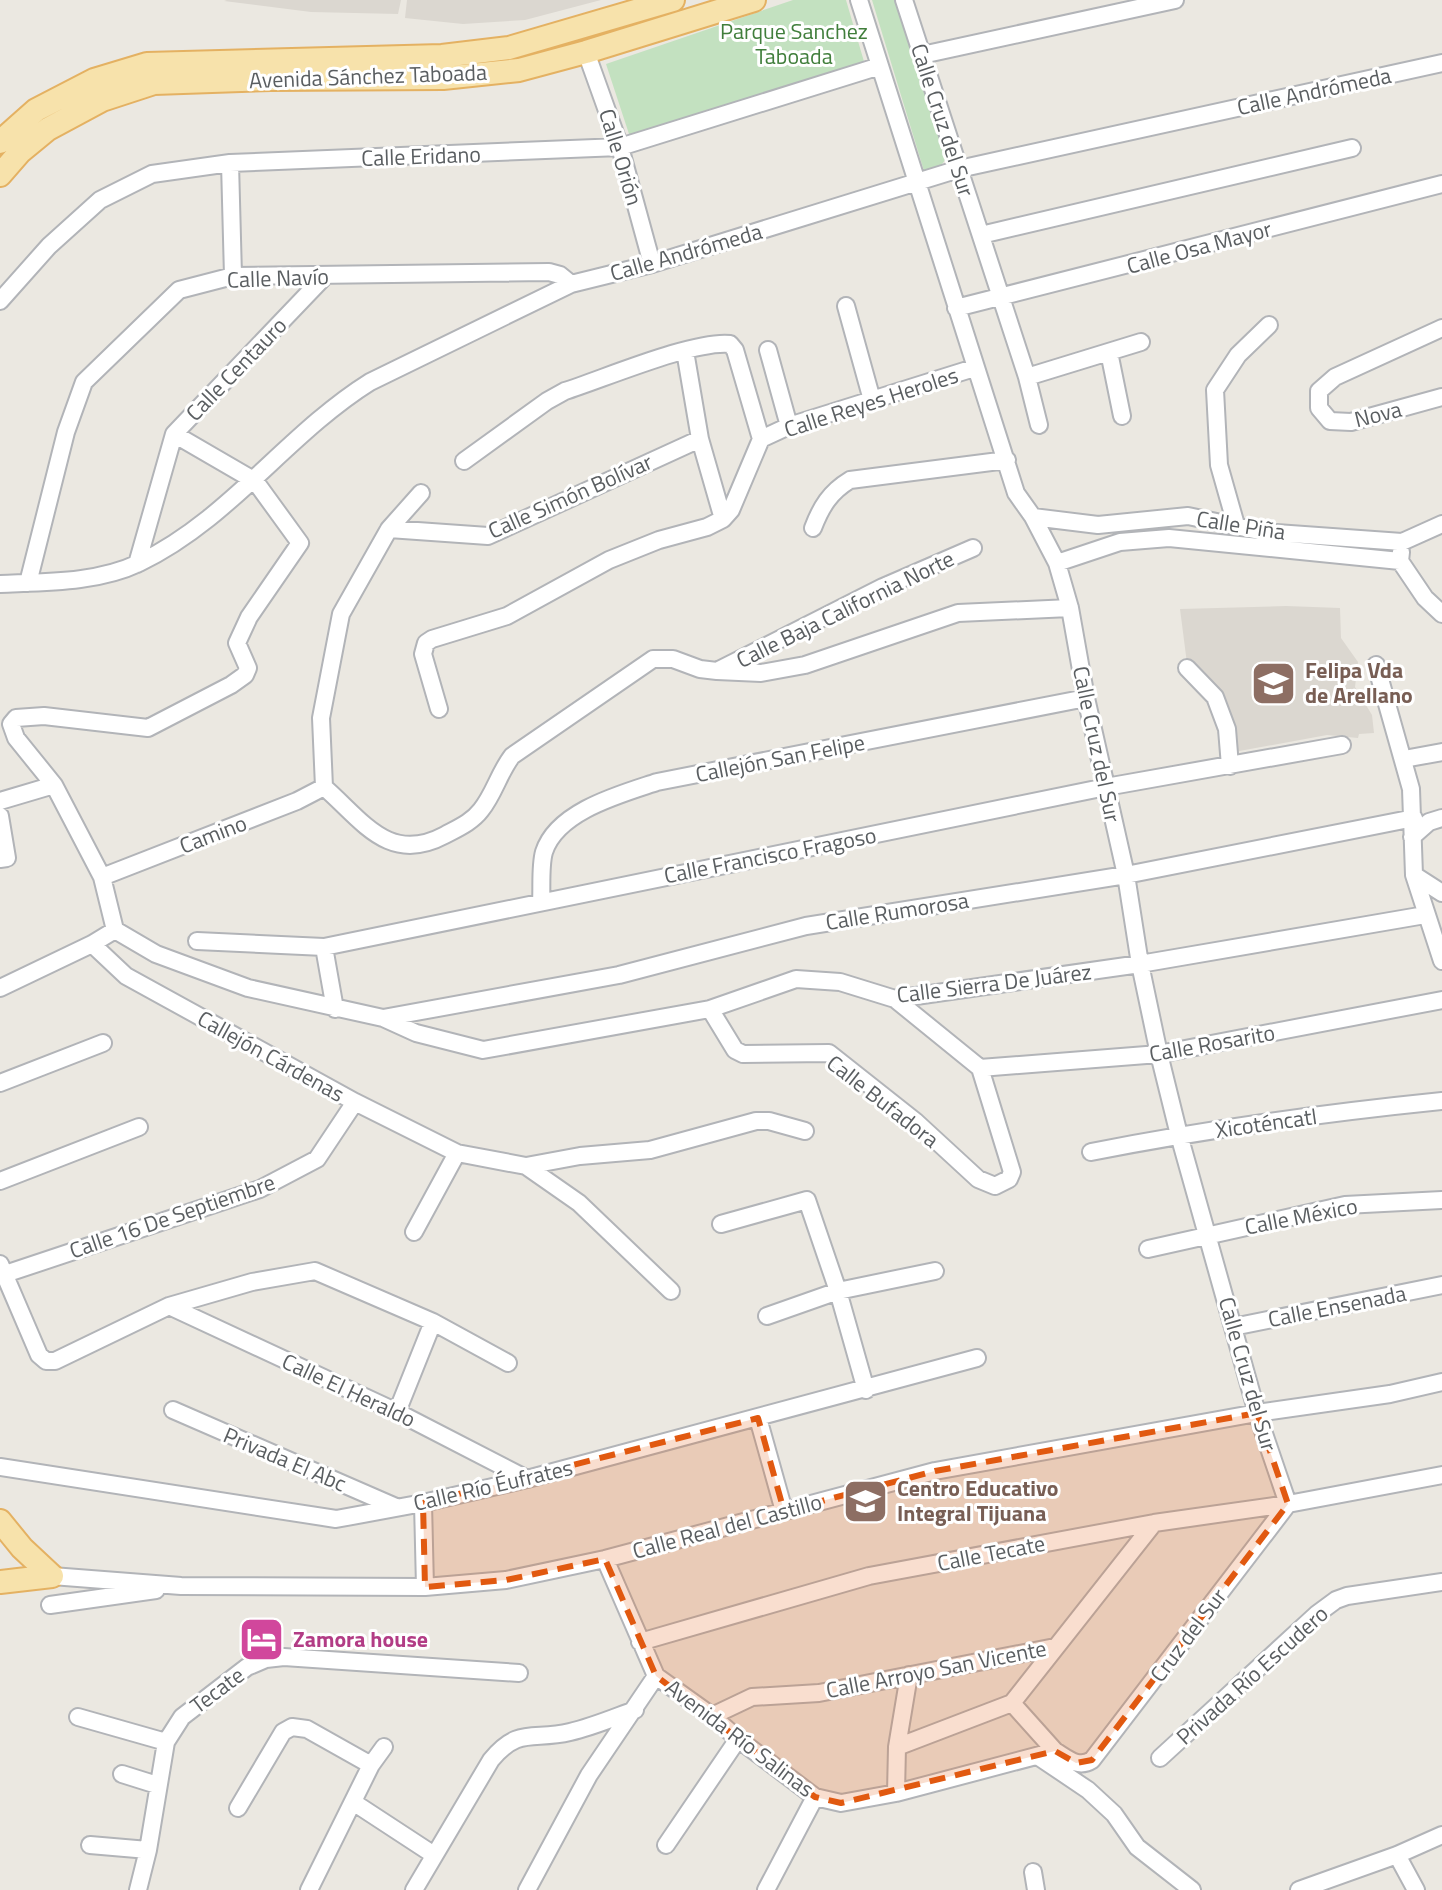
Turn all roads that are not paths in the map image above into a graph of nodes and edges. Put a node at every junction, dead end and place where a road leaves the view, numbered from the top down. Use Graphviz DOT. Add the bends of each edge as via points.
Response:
graph roads {
  1 [pos="673,0"];
  2 [pos="754,0"];
  3 [pos="859,0"];
  4 [pos="904,0"];
  5 [pos="1175,0"];
  6 [pos="586,52"];
  7 [pos="922,55"];
  8 [pos="1442,63"];
  9 [pos="880,66"];
  10 [pos="0,142"];
  11 [pos="620,147"];
  12 [pos="1352,148"];
  13 [pos="230,163"];
  14 [pos="959,169"];
  15 [pos="0,175"];
  16 [pos="918,182"];
  17 [pos="1442,184"];
  18 [pos="981,235"];
  19 [pos="652,264"];
  20 [pos="233,276"];
  21 [pos="325,276"];
  22 [pos="571,284"];
  23 [pos="1000,299"];
  24 [pos="0,301"];
  25 [pos="846,306"];
  26 [pos="956,308"];
  27 [pos="1269,325"];
  28 [pos="1442,328"];
  29 [pos="1141,342"];
  30 [pos="768,350"];
  31 [pos="685,351"];
  32 [pos="1109,352"];
  33 [pos="974,368"];
  34 [pos="1027,377"];
  35 [pos="1442,397"];
  36 [pos="872,400"];
  37 [pos="1122,416"];
  38 [pos="1039,425"];
  39 [pos="789,426"];
  40 [pos="174,434"];
  41 [pos="700,439"];
  42 [pos="761,439"];
  43 [pos="1007,460"];
  44 [pos="464,461"];
  45 [pos="255,481"];
  46 [pos="421,493"];
  47 [pos="1033,517"];
  48 [pos="1166,518"];
  49 [pos="723,519"];
  50 [pos="1442,524"];
  51 [pos="1236,525"];
  52 [pos="813,528"];
  53 [pos="389,529"];
  54 [pos="1169,538"];
  55 [pos="1402,542"];
  56 [pos="973,548"];
  57 [pos="1400,561"];
  58 [pos="1057,563"];
  59 [pos="137,564"];
  60 [pos="28,583"];
  61 [pos="0,584"];
  62 [pos="1070,608"];
  63 [pos="1442,614"];
  64 [pos="1376,665"];
  65 [pos="1187,668"];
  66 [pos="717,671"];
  67 [pos="1086,698"];
  68 [pos="439,709"];
  69 [pos="1342,745"];
  70 [pos="1442,752"];
  71 [pos="1404,759"];
  72 [pos="1230,766"];
  73 [pos="54,785"];
  74 [pos="324,787"];
  75 [pos="1106,787"];
  76 [pos="0,801"];
  77 [pos="0,816"];
  78 [pos="1414,818"];
  79 [pos="1442,818"];
  80 [pos="1412,837"];
  81 [pos="0,859"];
  82 [pos="1126,875"];
  83 [pos="1414,875"];
  84 [pos="102,877"];
  85 [pos="1442,893"];
  86 [pos="541,902"];
  87 [pos="1425,915"];
  88 [pos="115,930"];
  89 [pos="197,941"];
  90 [pos="92,944"];
  91 [pos="324,947"];
  92 [pos="1440,955"];
  93 [pos="1140,964"];
  94 [pos="0,988"];
  95 [pos="895,999"];
  96 [pos="1442,1000"];
  97 [pos="335,1009"];
  98 [pos="710,1009"];
  99 [pos="383,1018"];
  100 [pos="103,1043"];
  101 [pos="1159,1054"];
  102 [pos="980,1068"];
  103 [pos="0,1083"];
  104 [pos="1442,1101"];
  105 [pos="355,1102"];
  106 [pos="139,1127"];
  107 [pos="805,1131"];
  108 [pos="1179,1135"];
  109 [pos="1091,1152"];
  110 [pos="457,1153"];
  111 [pos="526,1166"];
  112 [pos="0,1181"];
  113 [pos="1442,1200"];
  114 [pos="721,1224"];
  115 [pos="414,1232"];
  116 [pos="1208,1234"];
  117 [pos="1148,1249"];
  118 [pos="2,1269"];
  119 [pos="935,1271"];
  120 [pos="1442,1285"];
  121 [pos="671,1291"];
  122 [pos="838,1291"];
  123 [pos="169,1306"];
  124 [pos="767,1316"];
  125 [pos="433,1322"];
  126 [pos="1233,1327"];
  127 [pos="977,1358"];
  128 [pos="508,1363"];
  129 [pos="1442,1382"];
  130 [pos="866,1390"];
  131 [pos="173,1410"];
  132 [pos="397,1412"];
  133 [pos="1257,1413"];
  134 [pos="758,1418"];
  135 [pos="0,1467"];
  136 [pos="1442,1475"];
  137 [pos="527,1479"];
  138 [pos="423,1503"];
  139 [pos="1288,1504"];
  140 [pos="396,1507"];
  141 [pos="784,1511"];
  142 [pos="0,1521"];
  143 [pos="1154,1523"];
  144 [pos="605,1559"];
  145 [pos="52,1576"];
  146 [pos="0,1582"];
  147 [pos="1442,1582"];
  148 [pos="181,1586"];
  149 [pos="425,1587"];
  150 [pos="50,1605"];
  151 [pos="640,1642"];
  152 [pos="1055,1647"];
  153 [pos="519,1673"];
  154 [pos="909,1675"];
  155 [pos="656,1676"];
  156 [pos="1012,1703"];
  157 [pos="635,1710"];
  158 [pos="712,1716"];
  159 [pos="78,1717"];
  160 [pos="738,1739"];
  161 [pos="166,1742"];
  162 [pos="384,1747"];
  163 [pos="897,1747"];
  164 [pos="1055,1751"];
  165 [pos="1039,1757"];
  166 [pos="1160,1758"];
  167 [pos="371,1765"];
  168 [pos="122,1774"];
  169 [pos="157,1785"];
  170 [pos="896,1793"];
  171 [pos="815,1797"];
  172 [pos="353,1802"];
  173 [pos="238,1808"];
  174 [pos="1442,1835"];
  175 [pos="90,1845"];
  176 [pos="666,1845"];
  177 [pos="148,1850"];
  178 [pos="434,1855"];
  179 [pos="1397,1855"];
  180 [pos="1033,1872"];
  181 [pos="138,1890"];
  182 [pos="309,1890"];
  183 [pos="414,1890"];
  184 [pos="527,1890"];
  185 [pos="766,1890"];
  186 [pos="1036,1890"];
  187 [pos="1192,1890"];
  188 [pos="1299,1890"];
  189 [pos="1416,1890"];
  1 -- 10 [label="main road, Avenida Sánchez Taboada" via="509,48 442,56 147,64 94,80 36,110"];
  2 -- 6 [label="main road, Avenida Sánchez Taboada"];
  3 -- 9 [label="street, Calle Cruz del Sur"];
  4 -- 7 [label="street, Calle Cruz del Sur"];
  5 -- 7 [label="street"];
  6 -- 11 [label="street, Calle Orión"];
  6 -- 15 [label="main road, Avenida Sánchez Taboada" via="519,70 443,78 154,83 102,100 48,129"];
  7 -- 14 [label="street, Calle Cruz del Sur"];
  8 -- 14 [label="street, Calle Andrómeda"];
  9 -- 11 [label="street, Calle Eridano"];
  9 -- 16 [label="street, Calle Cruz del Sur"];
  11 -- 13 [label="street, Calle Eridano"];
  11 -- 19 [label="street, Calle Orión"];
  12 -- 18 [label="street"];
  13 -- 20 [label="street"];
  13 -- 24 [label="street, Calle Eridano" via="152,174 100,200"];
  14 -- 16 [label="street, Calle Andrómeda"];
  14 -- 18 [label="street, Calle Cruz del Sur"];
  16 -- 19 [label="street, Calle Andrómeda"];
  16 -- 26 [label="street, Calle Cruz del Sur"];
  17 -- 23 [label="street, Calle Osa Mayor"];
  18 -- 23 [label="street, Calle Cruz del Sur"];
  19 -- 22 [label="street, Calle Andrómeda"];
  20 -- 21 [label="street, Calle Navío"];
  20 -- 60 [label="street, Calle Navío" via="179,290 84,382"];
  21 -- 22 [label="street, Calle Navío" via="549,272"];
  21 -- 40 [label="street, Calle Centauro"];
  22 -- 45 [label="street, Calle Andrómeda" via="350,394"];
  23 -- 26 [label="street, Calle Osa Mayor"];
  23 -- 34 [label="street, Calle Cruz del Sur"];
  25 -- 36 [label="street"];
  26 -- 33 [label="street, Calle Cruz del Sur"];
  27 -- 51 [label="street" via="1238,355 1215,390 1219,465"];
  28 -- 35 [label="street, Nova" via="1335,377 1319,391 1319,408 1330,421 1351,422"];
  29 -- 32 [label="street"];
  30 -- 39 [label="street"];
  31 -- 41 [label="street"];
  31 -- 42 [label="street" via="730,344"];
  31 -- 44 [label="street" via="565,391"];
  32 -- 34 [label="street"];
  32 -- 37 [label="street"];
  33 -- 36 [label="street, Calle Reyes Heroles"];
  33 -- 43 [label="street, Calle Cruz del Sur"];
  34 -- 38 [label="street, Calle Cruz del Sur"];
  36 -- 39 [label="street, Calle Reyes Heroles"];
  39 -- 42 [label="street, Calle Reyes Heroles"];
  40 -- 45 [label="street"];
  40 -- 59 [label="street, Calle Centauro"];
  41 -- 49 [label="street"];
  41 -- 53 [label="street, Calle Simón Bolívar" via="488,536"];
  42 -- 49 [label="street, Calle Reyes Heroles"];
  43 -- 47 [label="street, Calle Cruz del Sur" via="1016,493"];
  43 -- 52 [label="street" via="850,480 829,496"];
  45 -- 59 [label="street, Calle Andrómeda" via="185,536"];
  45 -- 73 [label="street" via="300,543 237,643 248,668 245,675 148,728 44,716 16,718 11,724 16,738"];
  46 -- 53 [label="street"];
  47 -- 48 [label="street, Calle Piña" via="1098,525"];
  47 -- 58 [label="street, Calle Cruz del Sur"];
  48 -- 51 [label="street, Calle Piña" via="1188,516"];
  48 -- 54 [label="street"];
  49 -- 68 [label="street" via="609,560 507,616 426,643 423,654"];
  50 -- 55 [label="street"];
  51 -- 55 [label="street, Calle Piña" via="1264,532"];
  53 -- 74 [label="street" via="341,614 321,718"];
  54 -- 57 [label="street, Calle Piña"];
  54 -- 58 [label="street, Calle Piña" via="1120,542"];
  55 -- 57 [label="street"];
  56 -- 66 [label="street, Calle Baja California Norte"];
  57 -- 63 [label="street"];
  58 -- 62 [label="street, Calle Cruz del Sur"];
  59 -- 60 [label="street, Calle Andrómeda" via="84,579"];
  60 -- 61 [label="street, Calle Andrómeda"];
  62 -- 66 [label="street" via="958,613 805,665 761,673"];
  62 -- 67 [label="street, Calle Cruz del Sur"];
  64 -- 71 [label="street"];
  65 -- 72 [label="street" via="1215,697 1227,729"];
  66 -- 74 [label="street" via="653,659 512,756 478,815 418,847 382,839"];
  67 -- 75 [label="street, Calle Cruz del Sur"];
  67 -- 86 [label="street, Callejón San Felipe" via="657,782 604,799 561,826 544,852"];
  69 -- 72 [label="street, Calle Francisco Fragoso"];
  70 -- 71 [label="street"];
  71 -- 78 [label="street"];
  72 -- 75 [label="street, Calle Francisco Fragoso"];
  73 -- 76 [label="street"];
  73 -- 84 [label="street"];
  74 -- 84 [label="street, Camino"];
  75 -- 82 [label="street, Calle Cruz del Sur"];
  75 -- 86 [label="street, Calle Francisco Fragoso"];
  77 -- 81 [label="street" via="7,858"];
  78 -- 80 [label="street"];
  78 -- 82 [label="street, Calle Rumorosa"];
  79 -- 80 [label="street"];
  80 -- 83 [label="street"];
  82 -- 93 [label="street, Calle Cruz del Sur"];
  82 -- 99 [label="street, Calle Rumorosa" via="806,926 619,975"];
  83 -- 85 [label="street"];
  83 -- 87 [label="street"];
  84 -- 88 [label="street"];
  86 -- 91 [label="street, Calle Francisco Fragoso"];
  87 -- 92 [label="street"];
  87 -- 93 [label="street, Calle Sierra De Juárez"];
  88 -- 90 [label="street"];
  88 -- 97 [label="street" via="156,954 248,988"];
  89 -- 91 [label="street, Calle Francisco Fragoso"];
  90 -- 94 [label="street"];
  90 -- 105 [label="street, Callejón Cárdenas" via="126,976"];
  91 -- 97 [label="street"];
  93 -- 95 [label="street, Calle Sierra De Juárez"];
  93 -- 101 [label="street, Calle Cruz del Sur"];
  95 -- 98 [label="street, Calle Sierra De Juárez" via="840,982 796,979"];
  95 -- 102 [label="street"];
  96 -- 101 [label="street, Calle Rosarito"];
  97 -- 99 [label="street"];
  98 -- 99 [label="street, Calle Sierra De Juárez" via="483,1050 416,1033"];
  98 -- 102 [label="street, Calle Bufadora" via="735,1050 743,1054 829,1053 978,1179 995,1186 1012,1172"];
  100 -- 103 [label="street"];
  101 -- 102 [label="street, Calle Rosarito"];
  101 -- 108 [label="street, Calle Cruz del Sur"];
  104 -- 108 [label="street, Xicoténcatl"];
  105 -- 110 [label="street, Callejón Cárdenas"];
  105 -- 118 [label="street, Calle 16 De Septiembre" via="317,1159 260,1189"];
  106 -- 112 [label="street"];
  107 -- 111 [label="street" via="756,1121 650,1150"];
  108 -- 109 [label="street, Xicoténcatl"];
  108 -- 116 [label="street, Calle Cruz del Sur"];
  110 -- 111 [label="street, Callejón Cárdenas"];
  110 -- 115 [label="street"];
  111 -- 121 [label="street, Callejón Cárdenas" via="579,1203"];
  113 -- 116 [label="street, Calle México" via="1345,1205"];
  114 -- 122 [label="street" via="807,1200"];
  116 -- 117 [label="street, Calle México"];
  116 -- 126 [label="street, Calle Cruz del Sur"];
  118 -- 123 [label="street" via="46,1361"];
  119 -- 122 [label="street"];
  120 -- 126 [label="street, Calle Ensenada"];
  122 -- 124 [label="street"];
  122 -- 130 [label="street"];
  123 -- 125 [label="street" via="315,1271"];
  123 -- 132 [label="street, Calle El Heraldo"];
  125 -- 128 [label="street"];
  125 -- 132 [label="street"];
  126 -- 133 [label="street, Calle Cruz del Sur"];
  127 -- 130 [label="street, Calle Río Éufrates"];
  129 -- 133 [label="street, Calle Real del Castillo"];
  130 -- 134 [label="street, Calle Río Éufrates"];
  131 -- 140 [label="street, Privada El Abc"];
  132 -- 137 [label="street, Calle El Heraldo"];
  133 -- 139 [label="street, Calle Cruz del Sur"];
  133 -- 141 [label="street, Calle Real del Castillo" via="935,1471"];
  134 -- 137 [label="street, Calle Río Éufrates"];
  134 -- 141 [label="street"];
  135 -- 140 [label="street, Calle Río Éufrates" via="336,1519"];
  136 -- 139 [label="street, Calle Tecate"];
  137 -- 138 [label="street, Calle Río Éufrates"];
  138 -- 140 [label="street, Calle Río Éufrates"];
  138 -- 149 [label="street"];
  139 -- 143 [label="street, Calle Tecate"];
  139 -- 164 [label="street, Cruz del Sur" via="1096,1755 1086,1764"];
  141 -- 144 [label="street, Calle Real del Castillo"];
  142 -- 145 [label="main road"];
  143 -- 151 [label="street, Calle Tecate" via="869,1576"];
  143 -- 152 [label="street, Calle Arroyo San Vicente"];
  144 -- 149 [label="street, Calle Real del Castillo" via="506,1580"];
  144 -- 151 [label="street, Avenida Río Salinas"];
  145 -- 146 [label="main road"];
  145 -- 148 [label="street, Calle Real del Castillo"];
  147 -- 166 [label="street, Privada Río Escudero" via="1336,1600"];
  148 -- 149 [label="street, Calle Real del Castillo"];
  148 -- 150 [label="street"];
  151 -- 155 [label="street, Avenida Río Salinas"];
  152 -- 154 [label="street, Calle Arroyo San Vicente"];
  152 -- 156 [label="street"];
  153 -- 161 [label="street, Tecate" via="266,1659 247,1667 182,1717"];
  154 -- 158 [label="street, Calle Arroyo San Vicente" via="819,1693 752,1697"];
  154 -- 163 [label="street"];
  155 -- 157 [label="street"];
  155 -- 158 [label="street, Avenida Río Salinas"];
  156 -- 163 [label="street"];
  156 -- 164 [label="street"];
  157 -- 178 [label="street" via="569,1733 508,1742 491,1760"];
  157 -- 184 [label="street" via="589,1775"];
  158 -- 160 [label="street, Avenida Río Salinas"];
  159 -- 161 [label="street"];
  160 -- 171 [label="street, Avenida Río Salinas"];
  160 -- 176 [label="street"];
  161 -- 169 [label="street"];
  162 -- 167 [label="street"];
  163 -- 170 [label="street"];
  164 -- 165 [label="street, Avenida Río Salinas"];
  165 -- 170 [label="street, Avenida Río Salinas"];
  165 -- 187 [label="street" via="1088,1790 1114,1814 1137,1847"];
  167 -- 172 [label="street"];
  167 -- 173 [label="street" via="307,1729 292,1727 283,1732"];
  168 -- 169 [label="street"];
  169 -- 177 [label="street"];
  170 -- 171 [label="street, Avenida Río Salinas" via="841,1803"];
  171 -- 185 [label="street"];
  172 -- 178 [label="street"];
  172 -- 182 [label="street"];
  174 -- 179 [label="street"];
  175 -- 177 [label="street"];
  177 -- 181 [label="street"];
  178 -- 183 [label="street"];
  179 -- 188 [label="street"];
  179 -- 189 [label="street"];
  180 -- 186 [label="street"];
}
